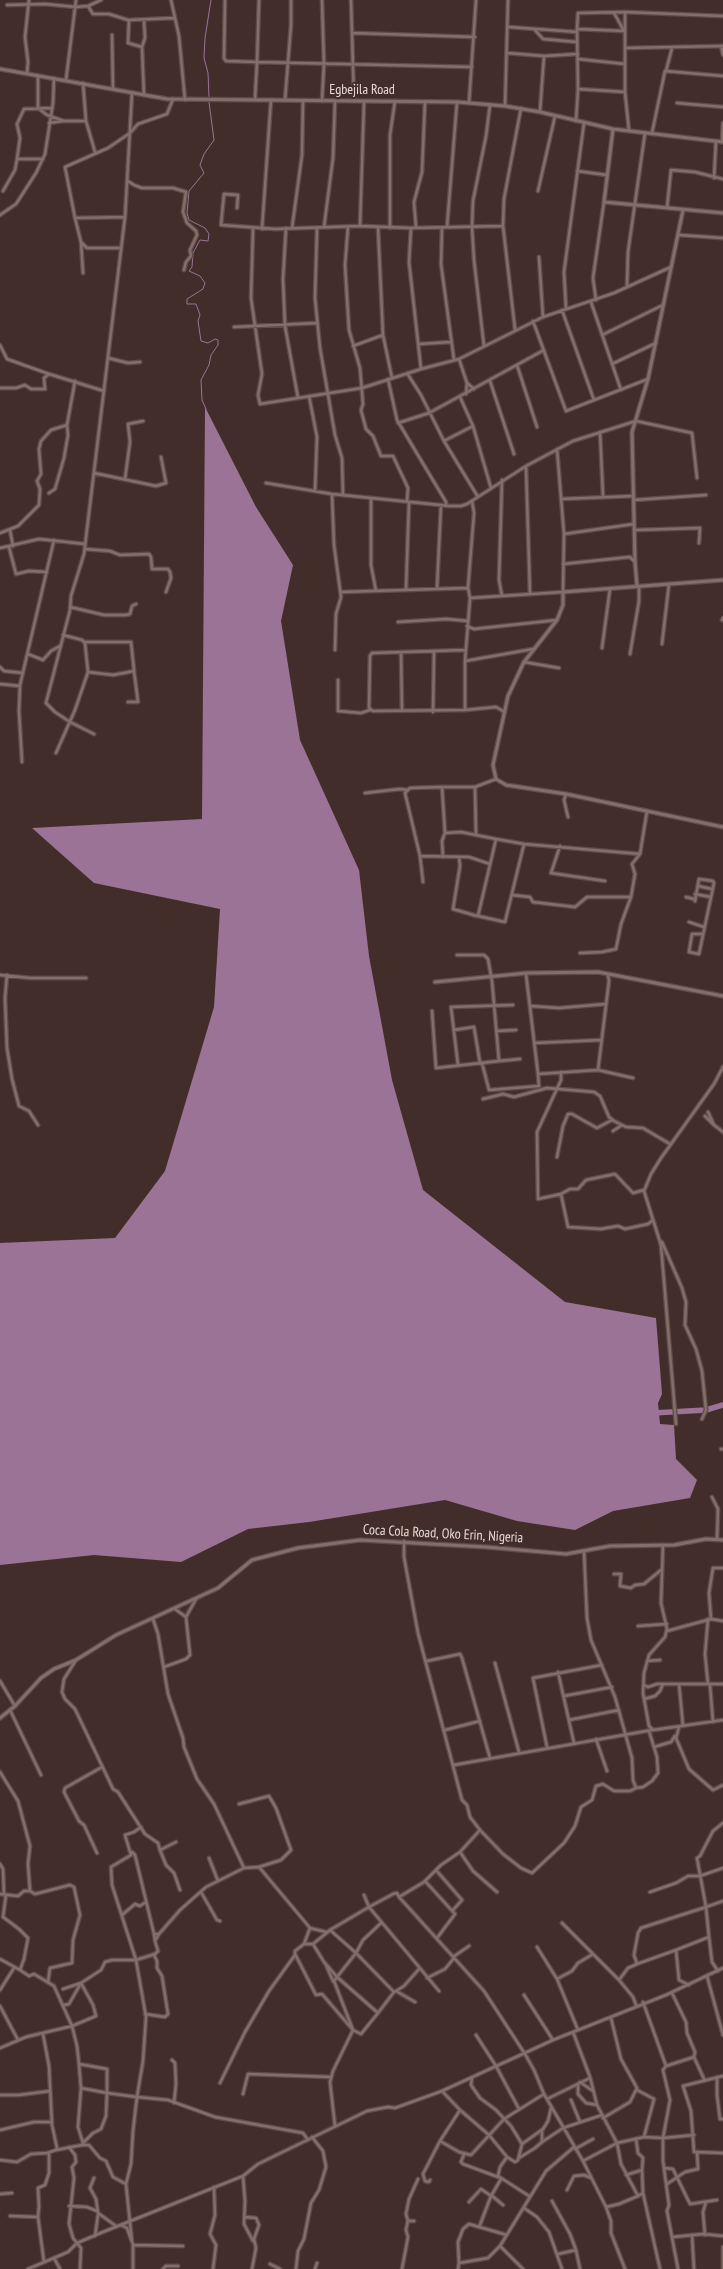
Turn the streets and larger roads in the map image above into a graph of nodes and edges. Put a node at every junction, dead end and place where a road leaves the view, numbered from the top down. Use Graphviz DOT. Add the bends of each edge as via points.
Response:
graph roads {
  1 [pos="76,0"];
  2 [pos="101,0"];
  3 [pos="171,0"];
  4 [pos="225,0"];
  5 [pos="259,0"];
  6 [pos="291,0"];
  7 [pos="322,0"];
  8 [pos="351,0"];
  9 [pos="476,0"];
  10 [pos="508,0"];
  11 [pos="29,2"];
  12 [pos="7,5"];
  13 [pos="88,6"];
  14 [pos="76,7"];
  15 [pos="625,12"];
  16 [pos="614,13"];
  17 [pos="723,16"];
  18 [pos="175,18"];
  19 [pos="129,20"];
  20 [pos="144,21"];
  21 [pos="509,27"];
  22 [pos="533,28"];
  23 [pos="577,31"];
  24 [pos="624,31"];
  25 [pos="354,33"];
  26 [pos="112,35"];
  27 [pos="475,37"];
  28 [pos="577,42"];
  29 [pos="722,46"];
  30 [pos="142,47"];
  31 [pos="625,48"];
  32 [pos="672,48"];
  33 [pos="507,53"];
  34 [pos="578,54"];
  35 [pos="723,55"];
  36 [pos="544,56"];
  37 [pos="578,59"];
  38 [pos="257,62"];
  39 [pos="288,63"];
  40 [pos="324,64"];
  41 [pos="354,64"];
  42 [pos="625,64"];
  43 [pos="472,67"];
  44 [pos="0,69"];
  45 [pos="665,71"];
  46 [pos="27,73"];
  47 [pos="38,75"];
  48 [pos="723,76"];
  49 [pos="54,78"];
  50 [pos="66,80"];
  51 [pos="83,83"];
  52 [pos="113,89"];
  53 [pos="578,89"];
  54 [pos="626,92"];
  55 [pos="132,93"];
  56 [pos="144,95"];
  57 [pos="173,99"];
  58 [pos="255,99"];
  59 [pos="185,100"];
  60 [pos="271,100"];
  61 [pos="285,100"];
  62 [pos="303,101"];
  63 [pos="322,101"];
  64 [pos="335,101"];
  65 [pos="354,101"];
  66 [pos="395,101"];
  67 [pos="364,102"];
  68 [pos="425,102"];
  69 [pos="457,102"];
  70 [pos="469,103"];
  71 [pos="677,103"];
  72 [pos="490,105"];
  73 [pos="505,106"];
  74 [pos="38,108"];
  75 [pos="52,108"];
  76 [pos="521,108"];
  77 [pos="723,108"];
  78 [pos="540,112"];
  79 [pos="50,116"];
  80 [pos="555,116"];
  81 [pos="64,121"];
  82 [pos="86,121"];
  83 [pos="576,121"];
  84 [pos="49,123"];
  85 [pos="584,123"];
  86 [pos="723,123"];
  87 [pos="613,129"];
  88 [pos="629,131"];
  89 [pos="130,133"];
  90 [pos="645,133"];
  91 [pos="652,133"];
  92 [pos="716,141"];
  93 [pos="722,142"];
  94 [pos="95,152"];
  95 [pos="17,159"];
  96 [pos="43,159"];
  97 [pos="577,171"];
  98 [pos="608,176"];
  99 [pos="714,178"];
  100 [pos="723,179"];
  101 [pos="128,180"];
  102 [pos="134,185"];
  103 [pos="128,190"];
  104 [pos="3,191"];
  105 [pos="538,192"];
  106 [pos="604,202"];
  107 [pos="635,205"];
  108 [pos="237,208"];
  109 [pos="667,208"];
  110 [pos="683,210"];
  111 [pos="723,213"];
  112 [pos="0,215"];
  113 [pos="125,217"];
  114 [pos="75,218"];
  115 [pos="360,226"];
  116 [pos="503,226"];
  117 [pos="324,227"];
  118 [pos="348,227"];
  119 [pos="378,227"];
  120 [pos="416,227"];
  121 [pos="442,227"];
  122 [pos="447,227"];
  123 [pos="472,227"];
  124 [pos="286,228"];
  125 [pos="292,228"];
  126 [pos="390,228"];
  127 [pos="411,228"];
  128 [pos="253,229"];
  129 [pos="262,229"];
  130 [pos="318,229"];
  131 [pos="679,235"];
  132 [pos="723,238"];
  133 [pos="81,242"];
  134 [pos="87,248"];
  135 [pos="121,248"];
  136 [pos="80,250"];
  137 [pos="539,257"];
  138 [pos="673,266"];
  139 [pos="184,270"];
  140 [pos="83,272"];
  141 [pos="627,286"];
  142 [pos="596,300"];
  143 [pos="591,302"];
  144 [pos="664,304"];
  145 [pos="566,308"];
  146 [pos="562,310"];
  147 [pos="543,317"];
  148 [pos="534,321"];
  149 [pos="317,323"];
  150 [pos="285,326"];
  151 [pos="234,327"];
  152 [pos="254,327"];
  153 [pos="515,329"];
  154 [pos="382,335"];
  155 [pos="602,335"];
  156 [pos="452,342"];
  157 [pos="656,343"];
  158 [pos="419,344"];
  159 [pos="0,345"];
  160 [pos="353,346"];
  161 [pos="484,347"];
  162 [pos="544,350"];
  163 [pos="108,358"];
  164 [pos="459,359"];
  165 [pos="454,360"];
  166 [pos="140,362"];
  167 [pos="612,364"];
  168 [pos="517,365"];
  169 [pos="421,369"];
  170 [pos="407,373"];
  171 [pos="49,374"];
  172 [pos="392,378"];
  173 [pos="648,379"];
  174 [pos="388,380"];
  175 [pos="75,381"];
  176 [pos="490,381"];
  177 [pos="467,383"];
  178 [pos="0,388"];
  179 [pos="362,388"];
  180 [pos="474,389"];
  181 [pos="621,390"];
  182 [pos="104,391"];
  183 [pos="328,393"];
  184 [pos="466,394"];
  185 [pos="309,396"];
  186 [pos="460,397"];
  187 [pos="298,398"];
  188 [pos="594,400"];
  189 [pos="429,413"];
  190 [pos="143,420"];
  191 [pos="636,421"];
  192 [pos="398,423"];
  193 [pos="67,425"];
  194 [pos="473,426"];
  195 [pos="537,428"];
  196 [pos="600,432"];
  197 [pos="444,441"];
  198 [pos="557,448"];
  199 [pos="514,454"];
  200 [pos="161,456"];
  201 [pos="526,466"];
  202 [pos="94,473"];
  203 [pos="697,478"];
  204 [pos="125,479"];
  205 [pos="502,480"];
  206 [pos="266,483"];
  207 [pos="496,484"];
  208 [pos="491,488"];
  209 [pos="501,489"];
  210 [pos="315,491"];
  211 [pos="49,493"];
  212 [pos="332,494"];
  213 [pos="343,495"];
  214 [pos="603,496"];
  215 [pos="706,496"];
  216 [pos="478,497"];
  217 [pos="371,498"];
  218 [pos="634,498"];
  219 [pos="562,499"];
  220 [pos="472,501"];
  221 [pos="408,502"];
  222 [pos="441,505"];
  223 [pos="446,506"];
  224 [pos="635,524"];
  225 [pos="10,530"];
  226 [pos="636,530"];
  227 [pos="0,533"];
  228 [pos="564,534"];
  229 [pos="54,540"];
  230 [pos="699,543"];
  231 [pos="85,544"];
  232 [pos="11,546"];
  233 [pos="0,548"];
  234 [pos="85,549"];
  235 [pos="635,562"];
  236 [pos="563,564"];
  237 [pos="47,572"];
  238 [pos="723,580"];
  239 [pos="669,584"];
  240 [pos="638,586"];
  241 [pos="437,588"];
  242 [pos="468,588"];
  243 [pos="406,589"];
  244 [pos="610,589"];
  245 [pos="376,591"];
  246 [pos="166,592"];
  247 [pos="341,592"];
  248 [pos="564,592"];
  249 [pos="530,595"];
  250 [pos="502,596"];
  251 [pos="470,598"];
  252 [pos="136,604"];
  253 [pos="70,607"];
  254 [pos="557,620"];
  255 [pos="468,621"];
  256 [pos="398,622"];
  257 [pos="467,626"];
  258 [pos="64,635"];
  259 [pos="84,642"];
  260 [pos="662,644"];
  261 [pos="61,645"];
  262 [pos="602,648"];
  263 [pos="335,650"];
  264 [pos="465,650"];
  265 [pos="533,650"];
  266 [pos="434,652"];
  267 [pos="402,653"];
  268 [pos="28,654"];
  269 [pos="630,654"];
  270 [pos="465,661"];
  271 [pos="524,662"];
  272 [pos="0,667"];
  273 [pos="560,668"];
  274 [pos="134,671"];
  275 [pos="88,672"];
  276 [pos="24,674"];
  277 [pos="338,680"];
  278 [pos="0,684"];
  279 [pos="20,686"];
  280 [pos="128,702"];
  281 [pos="370,710"];
  282 [pos="465,710"];
  283 [pos="402,711"];
  284 [pos="504,711"];
  285 [pos="433,712"];
  286 [pos="70,722"];
  287 [pos="94,734"];
  288 [pos="56,753"];
  289 [pos="22,762"];
  290 [pos="496,779"];
  291 [pos="442,787"];
  292 [pos="475,787"];
  293 [pos="408,790"];
  294 [pos="365,793"];
  295 [pos="566,794"];
  296 [pos="647,811"];
  297 [pos="568,817"];
  298 [pos="723,827"];
  299 [pos="445,833"];
  300 [pos="476,834"];
  301 [pos="496,839"];
  302 [pos="524,844"];
  303 [pos="560,846"];
  304 [pos="640,854"];
  305 [pos="420,856"];
  306 [pos="443,857"];
  307 [pos="459,857"];
  308 [pos="490,864"];
  309 [pos="605,881"];
  310 [pos="422,882"];
  311 [pos="698,886"];
  312 [pos="712,889"];
  313 [pos="695,894"];
  314 [pos="512,895"];
  315 [pos="631,897"];
  316 [pos="686,897"];
  317 [pos="711,897"];
  318 [pos="478,916"];
  319 [pos="689,922"];
  320 [pos="704,927"];
  321 [pos="703,934"];
  322 [pos="580,953"];
  323 [pos="458,955"];
  324 [pos="608,973"];
  325 [pos="526,974"];
  326 [pos="0,975"];
  327 [pos="7,975"];
  328 [pos="86,978"];
  329 [pos="490,978"];
  330 [pos="435,982"];
  331 [pos="723,996"];
  332 [pos="606,1004"];
  333 [pos="513,1005"];
  334 [pos="494,1006"];
  335 [pos="530,1006"];
  336 [pos="432,1011"];
  337 [pos="454,1030"];
  338 [pos="516,1030"];
  339 [pos="496,1032"];
  340 [pos="602,1040"];
  341 [pos="534,1043"];
  342 [pos="520,1058"];
  343 [pos="499,1061"];
  344 [pos="481,1063"];
  345 [pos="458,1066"];
  346 [pos="723,1067"];
  347 [pos="598,1070"];
  348 [pos="561,1072"];
  349 [pos="538,1074"];
  350 [pos="633,1078"];
  351 [pos="556,1088"];
  352 [pos="482,1099"];
  353 [pos="708,1112"];
  354 [pos="705,1116"];
  355 [pos="612,1120"];
  356 [pos="38,1125"];
  357 [pos="622,1125"];
  358 [pos="714,1125"];
  359 [pos="613,1131"];
  360 [pos="723,1132"];
  361 [pos="670,1144"];
  362 [pos="557,1157"];
  363 [pos="644,1190"];
  364 [pos="561,1194"];
  365 [pos="653,1220"];
  366 [pos="660,1238"];
  367 [pos="702,1419"];
  368 [pos="676,1424"];
  369 [pos="712,1497"];
  370 [pos="717,1539"];
  371 [pos="723,1540"];
  372 [pos="404,1541"];
  373 [pos="663,1545"];
  374 [pos="584,1551"];
  375 [pos="723,1568"];
  376 [pos="661,1570"];
  377 [pos="614,1574"];
  378 [pos="196,1599"];
  379 [pos="175,1609"];
  380 [pos="186,1617"];
  381 [pos="153,1619"];
  382 [pos="710,1619"];
  383 [pos="723,1620"];
  384 [pos="667,1624"];
  385 [pos="638,1626"];
  386 [pos="667,1632"];
  387 [pos="76,1660"];
  388 [pos="660,1660"];
  389 [pos="427,1661"];
  390 [pos="647,1661"];
  391 [pos="495,1663"];
  392 [pos="602,1665"];
  393 [pos="164,1667"];
  394 [pos="558,1672"];
  395 [pos="0,1681"];
  396 [pos="644,1684"];
  397 [pos="663,1684"];
  398 [pos="679,1684"];
  399 [pos="723,1684"];
  400 [pos="709,1685"];
  401 [pos="612,1687"];
  402 [pos="563,1696"];
  403 [pos="644,1699"];
  404 [pos="15,1706"];
  405 [pos="10,1710"];
  406 [pos="619,1710"];
  407 [pos="0,1718"];
  408 [pos="569,1720"];
  409 [pos="723,1720"];
  410 [pos="480,1722"];
  411 [pos="713,1722"];
  412 [pos="681,1727"];
  413 [pos="445,1730"];
  414 [pos="651,1730"];
  415 [pos="625,1735"];
  416 [pos="676,1735"];
  417 [pos="596,1740"];
  418 [pos="574,1743"];
  419 [pos="547,1747"];
  420 [pos="654,1747"];
  421 [pos="519,1752"];
  422 [pos="490,1758"];
  423 [pos="454,1765"];
  424 [pos="102,1766"];
  425 [pos="607,1771"];
  426 [pos="0,1772"];
  427 [pos="41,1775"];
  428 [pos="723,1785"];
  429 [pos="636,1788"];
  430 [pos="239,1804"];
  431 [pos="723,1823"];
  432 [pos="141,1827"];
  433 [pos="480,1830"];
  434 [pos="176,1842"];
  435 [pos="160,1850"];
  436 [pos="132,1852"];
  437 [pos="460,1852"];
  438 [pos="97,1853"];
  439 [pos="209,1858"];
  440 [pos="0,1864"];
  441 [pos="259,1867"];
  442 [pos="244,1868"];
  443 [pos="723,1868"];
  444 [pos="436,1870"];
  445 [pos="700,1876"];
  446 [pos="218,1881"];
  447 [pos="425,1881"];
  448 [pos="180,1890"];
  449 [pos="30,1891"];
  450 [pos="201,1892"];
  451 [pos="497,1892"];
  452 [pos="650,1892"];
  453 [pos="3,1895"];
  454 [pos="364,1895"];
  455 [pos="400,1897"];
  456 [pos="723,1901"];
  457 [pos="146,1902"];
  458 [pos="369,1907"];
  459 [pos="706,1907"];
  460 [pos="453,1910"];
  461 [pos="122,1915"];
  462 [pos="220,1921"];
  463 [pos="381,1923"];
  464 [pos="562,1923"];
  465 [pos="310,1928"];
  466 [pos="330,1930"];
  467 [pos="326,1932"];
  468 [pos="154,1934"];
  469 [pos="159,1934"];
  470 [pos="709,1937"];
  471 [pos="437,1938"];
  472 [pos="155,1942"];
  473 [pos="304,1944"];
  474 [pos="313,1944"];
  475 [pos="469,1946"];
  476 [pos="537,1947"];
  477 [pos="676,1950"];
  478 [pos="356,1953"];
  479 [pos="295,1954"];
  480 [pos="593,1954"];
  481 [pos="154,1955"];
  482 [pos="453,1957"];
  483 [pos="0,1959"];
  484 [pos="136,1960"];
  485 [pos="324,1962"];
  486 [pos="637,1964"];
  487 [pos="14,1968"];
  488 [pos="723,1968"];
  489 [pos="419,1969"];
  490 [pos="20,1970"];
  491 [pos="718,1971"];
  492 [pos="707,1976"];
  493 [pos="337,1977"];
  494 [pos="427,1978"];
  495 [pos="557,1979"];
  496 [pos="618,1980"];
  497 [pos="48,1982"];
  498 [pos="334,1982"];
  499 [pos="81,1983"];
  500 [pos="690,1985"];
  501 [pos="63,1989"];
  502 [pos="0,1990"];
  503 [pos="57,1991"];
  504 [pos="439,1991"];
  505 [pos="395,1992"];
  506 [pos="672,1992"];
  507 [pos="60,1995"];
  508 [pos="524,1995"];
  509 [pos="415,2002"];
  510 [pos="644,2002"];
  511 [pos="64,2005"];
  512 [pos="636,2005"];
  513 [pos="0,2006"];
  514 [pos="378,2013"];
  515 [pos="145,2014"];
  516 [pos="611,2018"];
  517 [pos="72,2026"];
  518 [pos="353,2030"];
  519 [pos="578,2030"];
  520 [pos="573,2032"];
  521 [pos="43,2034"];
  522 [pos="476,2035"];
  523 [pos="723,2035"];
  524 [pos="18,2040"];
  525 [pos="553,2040"];
  526 [pos="0,2048"];
  527 [pos="525,2054"];
  528 [pos="694,2057"];
  529 [pos="172,2060"];
  530 [pos="78,2064"];
  531 [pos="496,2066"];
  532 [pos="666,2066"];
  533 [pos="472,2076"];
  534 [pos="723,2076"];
  535 [pos="331,2077"];
  536 [pos="717,2077"];
  537 [pos="590,2078"];
  538 [pos="704,2079"];
  539 [pos="220,2083"];
  540 [pos="579,2083"];
  541 [pos="81,2088"];
  542 [pos="637,2090"];
  543 [pos="50,2091"];
  544 [pos="442,2091"];
  545 [pos="593,2091"];
  546 [pos="107,2093"];
  547 [pos="244,2094"];
  548 [pos="544,2094"];
  549 [pos="0,2095"];
  550 [pos="138,2097"];
  551 [pos="547,2098"];
  552 [pos="570,2100"];
  553 [pos="174,2103"];
  554 [pos="597,2105"];
  555 [pos="551,2107"];
  556 [pos="519,2109"];
  557 [pos="460,2110"];
  558 [pos="556,2116"];
  559 [pos="603,2116"];
  560 [pos="504,2119"];
  561 [pos="723,2119"];
  562 [pos="548,2121"];
  563 [pos="52,2122"];
  564 [pos="580,2123"];
  565 [pos="335,2126"];
  566 [pos="563,2128"];
  567 [pos="0,2130"];
  568 [pos="542,2130"];
  569 [pos="489,2135"];
  570 [pos="694,2135"];
  571 [pos="312,2137"];
  572 [pos="644,2137"];
  573 [pos="663,2138"];
  574 [pos="593,2139"];
  575 [pos="636,2139"];
  576 [pos="308,2140"];
  577 [pos="440,2141"];
  578 [pos="542,2142"];
  579 [pos="617,2143"];
  580 [pos="82,2144"];
  581 [pos="522,2145"];
  582 [pos="70,2147"];
  583 [pos="574,2148"];
  584 [pos="56,2150"];
  585 [pos="697,2152"];
  586 [pos="525,2153"];
  587 [pos="723,2153"];
  588 [pos="464,2154"];
  589 [pos="49,2155"];
  590 [pos="507,2157"];
  591 [pos="518,2158"];
  592 [pos="0,2160"];
  593 [pos="583,2161"];
  594 [pos="664,2168"];
  595 [pos="642,2170"];
  596 [pos="626,2175"];
  597 [pos="243,2176"];
  598 [pos="423,2176"];
  599 [pos="94,2178"];
  600 [pos="500,2178"];
  601 [pos="591,2178"];
  602 [pos="676,2178"];
  603 [pos="430,2180"];
  604 [pos="126,2184"];
  605 [pos="667,2184"];
  606 [pos="214,2187"];
  607 [pos="566,2190"];
  608 [pos="12,2193"];
  609 [pos="643,2193"];
  610 [pos="0,2194"];
  611 [pos="491,2196"];
  612 [pos="529,2196"];
  613 [pos="638,2196"];
  614 [pos="717,2200"];
  615 [pos="552,2201"];
  616 [pos="469,2202"];
  617 [pos="706,2202"];
  618 [pos="503,2205"];
  619 [pos="69,2206"];
  620 [pos="606,2207"];
  621 [pos="524,2208"];
  622 [pos="97,2212"];
  623 [pos="10,2216"];
  624 [pos="244,2217"];
  625 [pos="38,2218"];
  626 [pos="131,2220"];
  627 [pos="408,2220"];
  628 [pos="414,2221"];
  629 [pos="120,2224"];
  630 [pos="116,2226"];
  631 [pos="126,2226"];
  632 [pos="480,2226"];
  633 [pos="131,2227"];
  634 [pos="507,2235"];
  635 [pos="692,2235"];
  636 [pos="705,2235"];
  637 [pos="95,2236"];
  638 [pos="723,2236"];
  639 [pos="673,2237"];
  640 [pos="254,2241"];
  641 [pos="77,2243"];
  642 [pos="133,2244"];
  643 [pos="183,2246"];
  644 [pos="500,2246"];
  645 [pos="723,2247"];
  646 [pos="576,2250"];
  647 [pos="558,2254"];
  648 [pos="54,2258"];
  649 [pos="44,2262"];
  650 [pos="317,2263"];
  651 [pos="459,2263"];
  652 [pos="270,2264"];
  653 [pos="178,2266"];
  654 [pos="28,2269"];
  655 [pos="60,2269"];
  656 [pos="80,2269"];
  657 [pos="133,2269"];
  658 [pos="163,2269"];
  659 [pos="213,2269"];
  660 [pos="252,2269"];
  661 [pos="280,2269"];
  662 [pos="296,2269"];
  663 [pos="315,2269"];
  664 [pos="402,2269"];
  665 [pos="458,2269"];
  666 [pos="523,2269"];
  667 [pos="562,2269"];
  668 [pos="580,2269"];
  669 [pos="625,2269"];
  670 [pos="660,2269"];
  671 [pos="678,2269"];
  672 [pos="694,2269"];
  673 [pos="723,2269"];
  1 -- 14 [label="street"];
  2 -- 13 [label="street"];
  3 -- 18 [label="street"];
  4 -- 38 [label="street" via="224,58 226,61"];
  5 -- 38 [label="street"];
  6 -- 39 [label="street"];
  7 -- 40 [label="street"];
  8 -- 25 [label="street"];
  9 -- 27 [label="street"];
  10 -- 21 [label="street"];
  11 -- 12 [label="street"];
  11 -- 14 [label="street"];
  11 -- 46 [label="street"];
  13 -- 14 [label="street"];
  13 -- 19 [label="street" via="93,14 109,14"];
  14 -- 50 [label="street"];
  15 -- 16 [label="street"];
  15 -- 17 [label="street"];
  15 -- 24 [label="street"];
  16 -- 23 [label="street" via="578,13"];
  16 -- 24 [label="street"];
  18 -- 20 [label="street"];
  18 -- 59 [label="street"];
  19 -- 20 [label="street"];
  19 -- 30 [label="street" via="128,42"];
  20 -- 30 [label="street"];
  21 -- 22 [label="street"];
  21 -- 33 [label="street"];
  22 -- 23 [label="street"];
  22 -- 28 [label="street" via="543,39"];
  23 -- 24 [label="street"];
  23 -- 28 [label="street"];
  24 -- 31 [label="street"];
  25 -- 27 [label="street"];
  25 -- 41 [label="street"];
  26 -- 52 [label="street"];
  27 -- 43 [label="street"];
  28 -- 34 [label="street"];
  29 -- 32 [label="street"];
  29 -- 35 [label="street"];
  30 -- 56 [label="street"];
  31 -- 32 [label="street"];
  31 -- 42 [label="street"];
  32 -- 45 [label="street"];
  33 -- 36 [label="street"];
  33 -- 73 [label="street"];
  34 -- 36 [label="street"];
  34 -- 37 [label="street"];
  36 -- 78 [label="street"];
  37 -- 42 [label="street"];
  37 -- 53 [label="street"];
  38 -- 39 [label="street"];
  38 -- 58 [label="street"];
  39 -- 40 [label="street"];
  39 -- 61 [label="street"];
  40 -- 41 [label="street"];
  40 -- 63 [label="street"];
  41 -- 43 [label="street"];
  41 -- 65 [label="street"];
  42 -- 54 [label="street"];
  43 -- 70 [label="street"];
  44 -- 46 [label="street, Egbejila Road"];
  45 -- 48 [label="street"];
  45 -- 91 [label="street"];
  46 -- 47 [label="street, Egbejila Road"];
  47 -- 49 [label="street, Egbejila Road"];
  47 -- 74 [label="street"];
  49 -- 50 [label="street, Egbejila Road"];
  49 -- 75 [label="street"];
  50 -- 51 [label="street, Egbejila Road"];
  51 -- 52 [label="street, Egbejila Road"];
  51 -- 82 [label="street"];
  52 -- 55 [label="street, Egbejila Road"];
  53 -- 54 [label="street"];
  53 -- 83 [label="street"];
  54 -- 88 [label="street"];
  55 -- 56 [label="street, Egbejila Road"];
  55 -- 89 [label="street"];
  56 -- 57 [label="street, Egbejila Road"];
  57 -- 59 [label="street, Egbejila Road"];
  57 -- 89 [label="street" via="167,114 138,124"];
  58 -- 59 [label="street, Egbejila Road"];
  58 -- 60 [label="street, Egbejila Road"];
  60 -- 61 [label="street, Egbejila Road"];
  60 -- 129 [label="street"];
  61 -- 62 [label="street, Egbejila Road"];
  62 -- 63 [label="street, Egbejila Road"];
  62 -- 125 [label="street" via="302,155"];
  63 -- 64 [label="street, Egbejila Road"];
  64 -- 65 [label="street, Egbejila Road"];
  64 -- 117 [label="street" via="333,158"];
  65 -- 67 [label="street, Egbejila Road"];
  66 -- 67 [label="street, Egbejila Road"];
  66 -- 68 [label="street, Egbejila Road"];
  66 -- 126 [label="street" via="390,135"];
  67 -- 115 [label="street"];
  68 -- 69 [label="street, Egbejila Road"];
  68 -- 120 [label="street" via="422,172 414,202"];
  69 -- 70 [label="street, Egbejila Road"];
  69 -- 122 [label="street"];
  70 -- 72 [label="street, Egbejila Road"];
  71 -- 77 [label="street"];
  72 -- 73 [label="street, Egbejila Road"];
  72 -- 123 [label="street" via="473,200"];
  73 -- 76 [label="street, Egbejila Road"];
  74 -- 75 [label="street"];
  74 -- 79 [label="street"];
  74 -- 95 [label="street" via="24,109 17,124 20,138"];
  75 -- 79 [label="street"];
  76 -- 78 [label="street, Egbejila Road"];
  76 -- 116 [label="street" via="505,195"];
  78 -- 80 [label="street, Egbejila Road"];
  79 -- 81 [label="street"];
  79 -- 84 [label="street"];
  80 -- 83 [label="street, Egbejila Road"];
  80 -- 105 [label="street"];
  81 -- 82 [label="street"];
  81 -- 84 [label="street"];
  82 -- 94 [label="street"];
  83 -- 85 [label="street, Egbejila Road"];
  84 -- 96 [label="street"];
  85 -- 87 [label="street, Egbejila Road"];
  85 -- 97 [label="street"];
  86 -- 93 [label="street"];
  87 -- 88 [label="street, Egbejila Road"];
  87 -- 98 [label="street"];
  88 -- 90 [label="street, Egbejila Road"];
  89 -- 94 [label="street" via="108,148"];
  89 -- 101 [label="street"];
  90 -- 91 [label="street, Egbejila Road"];
  90 -- 107 [label="street"];
  91 -- 92 [label="street, Egbejila Road"];
  92 -- 93 [label="street, Egbejila Road"];
  92 -- 99 [label="street"];
  94 -- 114 [label="street" via="65,167"];
  95 -- 96 [label="street"];
  95 -- 104 [label="street" via="15,170"];
  96 -- 112 [label="street" via="16,204"];
  97 -- 98 [label="street"];
  97 -- 145 [label="street" via="564,272"];
  98 -- 106 [label="street"];
  99 -- 100 [label="street"];
  99 -- 109 [label="street" via="671,170"];
  101 -- 102 [label="street"];
  101 -- 103 [label="street"];
  102 -- 103 [label="street"];
  102 -- 139 [label="street" via="186,192 183,212 197,235"];
  103 -- 113 [label="street"];
  106 -- 107 [label="street"];
  106 -- 142 [label="street" via="593,278"];
  107 -- 109 [label="street"];
  107 -- 141 [label="street"];
  108 -- 128 [label="street" via="238,195 224,194 222,225"];
  109 -- 110 [label="street"];
  110 -- 111 [label="street"];
  110 -- 131 [label="street"];
  113 -- 114 [label="street"];
  113 -- 135 [label="street"];
  114 -- 133 [label="street"];
  115 -- 118 [label="street"];
  115 -- 119 [label="street"];
  116 -- 123 [label="street"];
  116 -- 153 [label="street"];
  117 -- 118 [label="street"];
  117 -- 130 [label="street"];
  118 -- 160 [label="street" via="345,265"];
  119 -- 126 [label="street"];
  119 -- 154 [label="street"];
  120 -- 121 [label="street"];
  120 -- 127 [label="street"];
  121 -- 122 [label="street"];
  121 -- 156 [label="street" via="442,264"];
  122 -- 123 [label="street"];
  123 -- 161 [label="street"];
  124 -- 125 [label="street"];
  124 -- 129 [label="street"];
  124 -- 150 [label="street"];
  125 -- 130 [label="street"];
  126 -- 127 [label="street"];
  127 -- 158 [label="street" via="409,262"];
  128 -- 129 [label="street"];
  128 -- 152 [label="street" via="251,298"];
  130 -- 149 [label="street" via="314,286"];
  131 -- 132 [label="street"];
  131 -- 138 [label="street"];
  133 -- 134 [label="street"];
  133 -- 136 [label="street"];
  134 -- 135 [label="street"];
  134 -- 136 [label="street"];
  135 -- 163 [label="street"];
  136 -- 140 [label="street"];
  137 -- 147 [label="street"];
  138 -- 141 [label="street"];
  138 -- 144 [label="street"];
  141 -- 142 [label="street"];
  142 -- 143 [label="street"];
  143 -- 145 [label="street"];
  143 -- 155 [label="street"];
  144 -- 155 [label="street"];
  144 -- 157 [label="street"];
  145 -- 146 [label="street"];
  146 -- 147 [label="street"];
  146 -- 188 [label="street"];
  147 -- 148 [label="street"];
  148 -- 153 [label="street"];
  148 -- 162 [label="street"];
  149 -- 150 [label="street"];
  149 -- 183 [label="street"];
  150 -- 152 [label="street"];
  150 -- 187 [label="street"];
  151 -- 152 [label="street"];
  152 -- 187 [label="street" via="262,374 258,394 260,404"];
  153 -- 161 [label="street"];
  154 -- 160 [label="street"];
  154 -- 172 [label="street"];
  155 -- 167 [label="street"];
  156 -- 158 [label="street"];
  156 -- 165 [label="street"];
  157 -- 167 [label="street"];
  157 -- 173 [label="street"];
  158 -- 169 [label="street"];
  159 -- 171 [label="street" via="7,358"];
  160 -- 179 [label="street"];
  161 -- 164 [label="street"];
  162 -- 168 [label="street"];
  162 -- 188 [label="street" via="566,411"];
  163 -- 166 [label="street"];
  163 -- 182 [label="street"];
  164 -- 165 [label="street"];
  164 -- 177 [label="street"];
  165 -- 169 [label="street"];
  167 -- 181 [label="street"];
  168 -- 176 [label="street"];
  168 -- 195 [label="street"];
  169 -- 170 [label="street"];
  170 -- 172 [label="street"];
  170 -- 189 [label="street"];
  171 -- 175 [label="street"];
  171 -- 178 [label="street" via="44,378 44,388 31,389 25,385"];
  172 -- 174 [label="street"];
  173 -- 181 [label="street"];
  173 -- 191 [label="street"];
  174 -- 179 [label="street"];
  174 -- 192 [label="street"];
  175 -- 182 [label="street"];
  175 -- 193 [label="street"];
  176 -- 180 [label="street"];
  176 -- 199 [label="street"];
  177 -- 180 [label="street"];
  177 -- 184 [label="street"];
  179 -- 183 [label="street"];
  179 -- 221 [label="street" via="361,410 366,429 381,456 393,456 408,488"];
  180 -- 184 [label="street"];
  181 -- 188 [label="street"];
  182 -- 202 [label="street"];
  183 -- 185 [label="street"];
  183 -- 213 [label="street" via="342,458"];
  184 -- 186 [label="street"];
  185 -- 187 [label="street"];
  185 -- 210 [label="street" via="317,437"];
  186 -- 189 [label="street"];
  186 -- 194 [label="street"];
  189 -- 192 [label="street"];
  189 -- 197 [label="street"];
  190 -- 204 [label="street" via="128,424 130,442"];
  191 -- 196 [label="street"];
  191 -- 203 [label="street" via="692,433"];
  191 -- 218 [label="street" via="632,432"];
  192 -- 223 [label="street"];
  193 -- 211 [label="street" via="64,458 55,489"];
  193 -- 225 [label="street" via="51,430 42,439 39,449 42,474 38,480 39,505 28,518"];
  194 -- 197 [label="street"];
  194 -- 208 [label="street"];
  196 -- 198 [label="street"];
  196 -- 214 [label="street"];
  197 -- 216 [label="street"];
  198 -- 201 [label="street"];
  198 -- 219 [label="street"];
  200 -- 204 [label="street" via="166,484 156,486"];
  201 -- 205 [label="street"];
  201 -- 249 [label="street"];
  202 -- 204 [label="street"];
  202 -- 231 [label="street"];
  205 -- 207 [label="street"];
  205 -- 209 [label="street"];
  206 -- 210 [label="street"];
  207 -- 208 [label="street"];
  207 -- 209 [label="street"];
  208 -- 216 [label="street"];
  209 -- 250 [label="street" via="499,580"];
  210 -- 212 [label="street"];
  212 -- 213 [label="street"];
  212 -- 247 [label="street" via="334,545"];
  213 -- 217 [label="street"];
  214 -- 218 [label="street"];
  214 -- 219 [label="street"];
  215 -- 218 [label="street"];
  216 -- 220 [label="street"];
  217 -- 221 [label="street"];
  217 -- 245 [label="street" via="371,565"];
  218 -- 224 [label="street"];
  219 -- 228 [label="street"];
  220 -- 223 [label="street" via="461,506"];
  220 -- 242 [label="street" via="474,513"];
  221 -- 222 [label="street"];
  221 -- 243 [label="street"];
  222 -- 223 [label="street"];
  222 -- 241 [label="street"];
  224 -- 226 [label="street"];
  224 -- 228 [label="street"];
  225 -- 227 [label="street"];
  225 -- 232 [label="street"];
  226 -- 230 [label="street" via="700,528"];
  226 -- 235 [label="street"];
  228 -- 236 [label="street"];
  229 -- 231 [label="street"];
  229 -- 232 [label="street" via="39,539"];
  229 -- 237 [label="street"];
  231 -- 234 [label="street"];
  232 -- 233 [label="street"];
  232 -- 237 [label="street" via="16,574"];
  234 -- 246 [label="street" via="120,555 148,554 152,569 170,572"];
  234 -- 253 [label="street"];
  235 -- 236 [label="street" via="630,557"];
  235 -- 240 [label="street"];
  236 -- 248 [label="street"];
  237 -- 268 [label="street"];
  238 -- 239 [label="street"];
  239 -- 240 [label="street"];
  239 -- 260 [label="street"];
  240 -- 244 [label="street"];
  240 -- 269 [label="street" via="639,601"];
  241 -- 242 [label="street"];
  241 -- 243 [label="street"];
  242 -- 251 [label="street"];
  243 -- 245 [label="street"];
  244 -- 248 [label="street"];
  244 -- 262 [label="street"];
  245 -- 247 [label="street"];
  247 -- 263 [label="street" via="336,614"];
  248 -- 249 [label="street"];
  248 -- 254 [label="street"];
  249 -- 250 [label="street"];
  250 -- 251 [label="street"];
  251 -- 255 [label="street"];
  252 -- 253 [label="street" via="126,615 90,613"];
  253 -- 258 [label="street"];
  254 -- 257 [label="street" via="474,629"];
  254 -- 265 [label="street"];
  255 -- 256 [label="street"];
  255 -- 257 [label="street"];
  257 -- 264 [label="street"];
  258 -- 259 [label="street"];
  258 -- 261 [label="street"];
  259 -- 274 [label="street" via="131,642"];
  259 -- 275 [label="street"];
  261 -- 268 [label="street" via="43,660"];
  261 -- 286 [label="street" via="46,703"];
  264 -- 266 [label="street"];
  264 -- 270 [label="street"];
  265 -- 270 [label="street"];
  265 -- 271 [label="street"];
  266 -- 267 [label="street"];
  266 -- 285 [label="street"];
  267 -- 281 [label="street" via="370,654"];
  267 -- 283 [label="street"];
  268 -- 276 [label="street"];
  270 -- 282 [label="street"];
  271 -- 273 [label="street"];
  271 -- 284 [label="street"];
  272 -- 276 [label="street" via="4,671"];
  274 -- 275 [label="street" via="113,675"];
  274 -- 280 [label="street" via="138,702"];
  275 -- 286 [label="street"];
  276 -- 279 [label="street"];
  277 -- 281 [label="street" via="338,711 361,713"];
  278 -- 279 [label="street"];
  279 -- 289 [label="street" via="18,711"];
  281 -- 283 [label="street"];
  282 -- 284 [label="street" via="496,707"];
  282 -- 285 [label="street"];
  283 -- 285 [label="street"];
  284 -- 290 [label="street" via="493,765"];
  286 -- 287 [label="street"];
  286 -- 288 [label="street"];
  290 -- 292 [label="street"];
  290 -- 295 [label="street" via="506,785"];
  291 -- 292 [label="street"];
  291 -- 293 [label="street"];
  291 -- 299 [label="street"];
  292 -- 300 [label="street"];
  293 -- 294 [label="street"];
  293 -- 305 [label="street" via="405,793"];
  295 -- 296 [label="street"];
  295 -- 297 [label="street" via="564,800"];
  296 -- 298 [label="street"];
  296 -- 304 [label="street"];
  299 -- 300 [label="street"];
  299 -- 306 [label="street"];
  300 -- 301 [label="street"];
  301 -- 302 [label="street"];
  301 -- 308 [label="street"];
  302 -- 303 [label="street"];
  302 -- 314 [label="street"];
  303 -- 304 [label="street"];
  303 -- 309 [label="street" via="551,873"];
  304 -- 315 [label="street" via="632,864 635,874"];
  305 -- 306 [label="street"];
  305 -- 310 [label="street"];
  306 -- 307 [label="street"];
  307 -- 308 [label="street"];
  307 -- 318 [label="street" via="453,909"];
  308 -- 318 [label="street"];
  311 -- 312 [label="street"];
  311 -- 312 [label="street" via="699,879 713,881"];
  311 -- 313 [label="street"];
  312 -- 317 [label="street"];
  313 -- 316 [label="street" via="695,900"];
  313 -- 317 [label="street"];
  314 -- 315 [label="street" via="530,898 533,902 575,906 587,897"];
  314 -- 318 [label="street" via="505,922"];
  315 -- 322 [label="street" via="616,949"];
  317 -- 320 [label="street"];
  319 -- 320 [label="street"];
  320 -- 321 [label="street"];
  321 -- 321 [label="street" via="699,954 689,952 692,934"];
  323 -- 329 [label="street" via="484,955 488,959"];
  324 -- 325 [label="street"];
  324 -- 331 [label="street"];
  324 -- 332 [label="street"];
  325 -- 329 [label="street"];
  325 -- 335 [label="street"];
  326 -- 327 [label="street"];
  327 -- 328 [label="street"];
  327 -- 356 [label="street" via="7,1048 13,1081 19,1106 29,1111"];
  329 -- 330 [label="street"];
  329 -- 334 [label="street"];
  332 -- 335 [label="street" via="560,1008"];
  332 -- 340 [label="street"];
  333 -- 334 [label="street"];
  334 -- 337 [label="street" via="451,1007"];
  334 -- 339 [label="street"];
  335 -- 341 [label="street"];
  336 -- 345 [label="street" via="436,1068"];
  337 -- 344 [label="street" via="474,1027"];
  337 -- 345 [label="street"];
  338 -- 339 [label="street"];
  339 -- 343 [label="street"];
  340 -- 341 [label="street"];
  340 -- 347 [label="street"];
  341 -- 349 [label="street"];
  342 -- 343 [label="street"];
  343 -- 344 [label="street"];
  344 -- 345 [label="street"];
  344 -- 349 [label="street" via="489,1090 539,1086"];
  346 -- 361 [label="street"];
  347 -- 348 [label="street"];
  347 -- 350 [label="street"];
  348 -- 349 [label="street"];
  348 -- 351 [label="street"];
  351 -- 352 [label="street" via="514,1097 503,1094"];
  351 -- 355 [label="street" via="594,1092 600,1096"];
  351 -- 364 [label="street" via="537,1132 536,1171 538,1199"];
  353 -- 358 [label="street"];
  354 -- 358 [label="street"];
  355 -- 357 [label="street"];
  355 -- 362 [label="street" via="597,1128 568,1114"];
  357 -- 359 [label="street"];
  357 -- 361 [label="street" via="643,1128"];
  358 -- 360 [label="street"];
  361 -- 363 [label="street"];
  363 -- 364 [label="street" via="633,1193 615,1174 586,1180 578,1189"];
  363 -- 365 [label="street"];
  364 -- 365 [label="street" via="568,1227 601,1229 618,1226 625,1229"];
  365 -- 366 [label="street"];
  366 -- 367 [label="street" via="686,1302 684,1325 702,1371 706,1410"];
  366 -- 368 [label="street"];
  369 -- 370 [label="street" via="718,1509"];
  370 -- 371 [label="street, Coca Cola Road, Oko Erin, Nigeria"];
  370 -- 373 [label="street, Coca Cola Road, Oko Erin, Nigeria"];
  372 -- 374 [label="street, Coca Cola Road, Oko Erin, Nigeria" via="566,1554"];
  372 -- 378 [label="street, Coca Cola Road, Oko Erin, Nigeria" via="360,1540 298,1548 252,1560 218,1588"];
  372 -- 389 [label="street" via="418,1633"];
  373 -- 374 [label="street, Coca Cola Road, Oko Erin, Nigeria" via="610,1546"];
  373 -- 376 [label="street"];
  374 -- 392 [label="street" via="587,1618 591,1640"];
  375 -- 382 [label="street" via="713,1568 709,1593"];
  376 -- 377 [label="street" via="644,1584 631,1588 620,1586 621,1574"];
  376 -- 384 [label="street" via="661,1604"];
  378 -- 379 [label="street, Coca Cola Road, Oko Erin, Nigeria"];
  378 -- 380 [label="street"];
  379 -- 380 [label="street"];
  379 -- 381 [label="street, Coca Cola Road, Oko Erin, Nigeria"];
  380 -- 393 [label="street" via="190,1656"];
  381 -- 387 [label="street, Coca Cola Road, Oko Erin, Nigeria" via="116,1635"];
  381 -- 393 [label="street"];
  382 -- 383 [label="street"];
  382 -- 386 [label="street"];
  382 -- 400 [label="street" via="705,1654"];
  384 -- 385 [label="street"];
  384 -- 386 [label="street"];
  386 -- 390 [label="street"];
  387 -- 404 [label="street, Coca Cola Road, Oko Erin, Nigeria" via="41,1678"];
  387 -- 424 [label="street" via="64,1679 62,1692 75,1709"];
  388 -- 390 [label="street"];
  389 -- 410 [label="street" via="460,1654"];
  389 -- 413 [label="street"];
  390 -- 396 [label="street"];
  391 -- 421 [label="street"];
  392 -- 394 [label="street"];
  392 -- 401 [label="street"];
  393 -- 442 [label="street" via="168,1694 188,1758"];
  394 -- 402 [label="street"];
  394 -- 419 [label="street" via="533,1678"];
  395 -- 404 [label="street"];
  396 -- 397 [label="street" via="648,1687"];
  396 -- 403 [label="street"];
  397 -- 398 [label="street"];
  397 -- 403 [label="street" via="655,1696"];
  398 -- 400 [label="street"];
  398 -- 412 [label="street"];
  399 -- 400 [label="street"];
  400 -- 411 [label="street"];
  401 -- 402 [label="street"];
  401 -- 406 [label="street"];
  402 -- 408 [label="street"];
  403 -- 414 [label="street"];
  404 -- 405 [label="street, Coca Cola Road, Oko Erin, Nigeria"];
  405 -- 407 [label="street, Coca Cola Road, Oko Erin, Nigeria"];
  405 -- 427 [label="street"];
  406 -- 408 [label="street"];
  406 -- 415 [label="street"];
  408 -- 418 [label="street"];
  409 -- 411 [label="street"];
  410 -- 413 [label="street"];
  410 -- 422 [label="street"];
  411 -- 412 [label="street"];
  412 -- 414 [label="street"];
  412 -- 416 [label="street"];
  413 -- 423 [label="street"];
  414 -- 415 [label="street"];
  414 -- 420 [label="street"];
  415 -- 417 [label="street"];
  415 -- 429 [label="street"];
  416 -- 420 [label="street" via="671,1742"];
  416 -- 428 [label="street" via="693,1774 713,1790"];
  417 -- 418 [label="street"];
  417 -- 425 [label="street"];
  418 -- 419 [label="street"];
  419 -- 421 [label="street"];
  420 -- 429 [label="street" via="658,1773 652,1781"];
  421 -- 422 [label="street"];
  422 -- 423 [label="street"];
  423 -- 433 [label="street" via="462,1800"];
  424 -- 432 [label="street" via="113,1789"];
  424 -- 438 [label="street" via="65,1788 64,1792"];
  426 -- 449 [label="street" via="18,1801 30,1846"];
  429 -- 433 [label="street" via="614,1791 603,1784 596,1786 592,1800 581,1807 578,1819 564,1842 532,1873 521,1868"];
  430 -- 441 [label="street" via="269,1796 291,1850 281,1860"];
  431 -- 445 [label="street" via="713,1831 697,1858"];
  432 -- 435 [label="street" via="147,1836 158,1842"];
  432 -- 436 [label="street" via="125,1835"];
  433 -- 437 [label="street"];
  434 -- 435 [label="street"];
  435 -- 448 [label="street"];
  436 -- 457 [label="street"];
  436 -- 461 [label="street" via="111,1867 114,1893"];
  437 -- 444 [label="street"];
  437 -- 451 [label="street" via="473,1871"];
  439 -- 446 [label="street"];
  440 -- 453 [label="street" via="3,1869"];
  441 -- 442 [label="street"];
  441 -- 465 [label="street"];
  442 -- 446 [label="street"];
  443 -- 445 [label="street"];
  444 -- 447 [label="street"];
  444 -- 460 [label="street" via="462,1900"];
  445 -- 452 [label="street" via="688,1876"];
  445 -- 459 [label="street"];
  446 -- 450 [label="street"];
  447 -- 455 [label="street"];
  447 -- 460 [label="street"];
  449 -- 453 [label="street" via="18,1896"];
  449 -- 497 [label="street" via="35,1894 70,1885 74,1887 80,1915 73,1940 72,1963 50,1968"];
  450 -- 462 [label="street"];
  450 -- 469 [label="street"];
  453 -- 490 [label="street" via="3,1917 28,1938"];
  454 -- 458 [label="street"];
  455 -- 458 [label="street" via="393,1894"];
  455 -- 471 [label="street"];
  456 -- 459 [label="street"];
  457 -- 461 [label="street" via="140,1906 135,1904"];
  457 -- 468 [label="street"];
  458 -- 463 [label="street"];
  458 -- 466 [label="street"];
  459 -- 470 [label="street"];
  459 -- 486 [label="street" via="641,1928 634,1955"];
  460 -- 471 [label="street" via="454,1916"];
  461 -- 484 [label="street"];
  463 -- 478 [label="street" via="363,1940"];
  463 -- 489 [label="street"];
  464 -- 480 [label="street"];
  465 -- 467 [label="street"];
  465 -- 473 [label="street"];
  466 -- 467 [label="street"];
  466 -- 478 [label="street"];
  467 -- 474 [label="street"];
  468 -- 469 [label="street"];
  468 -- 472 [label="street"];
  469 -- 472 [label="street"];
  470 -- 477 [label="street"];
  470 -- 491 [label="street" via="712,1962"];
  471 -- 482 [label="street"];
  472 -- 481 [label="street" via="158,1951"];
  473 -- 474 [label="street"];
  473 -- 479 [label="street"];
  474 -- 485 [label="street"];
  475 -- 482 [label="street"];
  476 -- 495 [label="street"];
  477 -- 486 [label="street"];
  477 -- 500 [label="street" via="679,1980"];
  478 -- 493 [label="street"];
  478 -- 505 [label="street"];
  479 -- 518 [label="street" via="316,1995 322,1994"];
  479 -- 539 [label="street" via="249,2026"];
  480 -- 495 [label="street"];
  480 -- 496 [label="street"];
  481 -- 484 [label="street"];
  481 -- 515 [label="street" via="162,1976 168,2014 165,2018"];
  482 -- 494 [label="street" via="445,1969"];
  482 -- 527 [label="street" via="484,1991"];
  483 -- 487 [label="street"];
  484 -- 499 [label="street" via="105,1962 101,1970"];
  484 -- 515 [label="street"];
  485 -- 493 [label="street"];
  485 -- 498 [label="street"];
  486 -- 496 [label="street" via="628,1968"];
  487 -- 490 [label="street"];
  487 -- 502 [label="street"];
  488 -- 491 [label="street"];
  489 -- 494 [label="street"];
  489 -- 505 [label="street"];
  490 -- 497 [label="street"];
  491 -- 492 [label="street"];
  492 -- 500 [label="street"];
  492 -- 523 [label="street"];
  493 -- 498 [label="street"];
  493 -- 514 [label="street"];
  494 -- 504 [label="street"];
  495 -- 519 [label="street"];
  496 -- 512 [label="street"];
  497 -- 503 [label="street"];
  498 -- 518 [label="street"];
  499 -- 501 [label="street"];
  499 -- 511 [label="street" via="69,2004"];
  499 -- 517 [label="street" via="96,2016"];
  500 -- 506 [label="street"];
  501 -- 503 [label="street"];
  501 -- 507 [label="street"];
  503 -- 507 [label="street"];
  505 -- 509 [label="street"];
  505 -- 514 [label="street"];
  506 -- 510 [label="street"];
  506 -- 528 [label="street" via="686,2022"];
  507 -- 511 [label="street"];
  508 -- 525 [label="street"];
  510 -- 512 [label="street"];
  510 -- 532 [label="street"];
  511 -- 517 [label="street"];
  512 -- 516 [label="street"];
  513 -- 524 [label="street"];
  514 -- 518 [label="street" via="361,2034"];
  515 -- 550 [label="street"];
  516 -- 519 [label="street"];
  516 -- 542 [label="street" via="621,2059"];
  517 -- 521 [label="street"];
  517 -- 530 [label="street" via="78,2046"];
  518 -- 535 [label="street"];
  519 -- 520 [label="street"];
  520 -- 525 [label="street"];
  520 -- 537 [label="street"];
  521 -- 524 [label="street"];
  521 -- 543 [label="street"];
  522 -- 531 [label="street"];
  524 -- 526 [label="street"];
  525 -- 527 [label="street"];
  527 -- 531 [label="street"];
  527 -- 548 [label="street"];
  528 -- 532 [label="street"];
  528 -- 538 [label="street"];
  529 -- 553 [label="street" via="176,2084"];
  530 -- 541 [label="street"];
  530 -- 546 [label="street" via="107,2069"];
  531 -- 533 [label="street"];
  531 -- 556 [label="street"];
  532 -- 573 [label="street" via="663,2070 670,2100"];
  533 -- 544 [label="street"];
  533 -- 560 [label="street" via="471,2085 480,2098"];
  534 -- 536 [label="street"];
  535 -- 547 [label="street" via="248,2074"];
  535 -- 565 [label="street"];
  536 -- 538 [label="street"];
  536 -- 561 [label="street" via="720,2119"];
  537 -- 540 [label="street"];
  537 -- 545 [label="street"];
  538 -- 570 [label="street" via="683,2086"];
  540 -- 545 [label="street"];
  540 -- 551 [label="street"];
  540 -- 554 [label="street" via="578,2094 586,2103"];
  541 -- 546 [label="street"];
  541 -- 580 [label="street" via="78,2127"];
  542 -- 559 [label="street" via="630,2102"];
  542 -- 572 [label="street" via="654,2099"];
  543 -- 549 [label="street"];
  543 -- 563 [label="street"];
  544 -- 557 [label="street"];
  544 -- 565 [label="street" via="394,2108 367,2111"];
  545 -- 554 [label="street"];
  546 -- 550 [label="street"];
  546 -- 580 [label="street" via="106,2116 101,2129"];
  548 -- 551 [label="street"];
  548 -- 556 [label="street"];
  550 -- 553 [label="street"];
  550 -- 604 [label="street" via="132,2131 132,2164"];
  551 -- 555 [label="street"];
  552 -- 564 [label="street"];
  553 -- 576 [label="street" via="215,2117 303,2133"];
  554 -- 559 [label="street"];
  555 -- 558 [label="street"];
  555 -- 562 [label="street"];
  556 -- 560 [label="street"];
  557 -- 569 [label="street"];
  557 -- 577 [label="street"];
  558 -- 562 [label="street"];
  558 -- 566 [label="street"];
  559 -- 564 [label="street"];
  559 -- 579 [label="street"];
  560 -- 569 [label="street"];
  560 -- 581 [label="street"];
  562 -- 568 [label="street"];
  563 -- 567 [label="street" via="34,2122"];
  563 -- 584 [label="street"];
  564 -- 566 [label="street"];
  565 -- 571 [label="street"];
  566 -- 578 [label="street"];
  566 -- 583 [label="street"];
  568 -- 578 [label="street"];
  568 -- 581 [label="street"];
  569 -- 588 [label="street" via="473,2154"];
  569 -- 590 [label="street"];
  570 -- 573 [label="street"];
  570 -- 585 [label="street" via="694,2152"];
  571 -- 576 [label="street"];
  571 -- 662 [label="street" via="323,2151 326,2167 311,2203"];
  572 -- 573 [label="street"];
  572 -- 575 [label="street"];
  573 -- 594 [label="street"];
  574 -- 583 [label="street"];
  575 -- 579 [label="street"];
  575 -- 595 [label="street" via="638,2153 643,2158"];
  576 -- 597 [label="street" via="255,2166"];
  577 -- 588 [label="street"];
  577 -- 598 [label="street"];
  578 -- 586 [label="street"];
  579 -- 593 [label="street"];
  579 -- 596 [label="street"];
  580 -- 582 [label="street"];
  580 -- 604 [label="street" via="90,2145 106,2161 113,2176"];
  581 -- 586 [label="street"];
  581 -- 591 [label="street"];
  582 -- 584 [label="street"];
  582 -- 619 [label="street" via="76,2162 72,2167 74,2178"];
  583 -- 593 [label="street"];
  583 -- 612 [label="street" via="546,2171"];
  584 -- 592 [label="street" via="31,2154 17,2162"];
  585 -- 587 [label="street"];
  585 -- 602 [label="street" via="698,2169"];
  586 -- 591 [label="street"];
  588 -- 600 [label="street" via="463,2164"];
  589 -- 625 [label="street" via="49,2173 45,2184 38,2188"];
  590 -- 591 [label="street" via="515,2162"];
  590 -- 600 [label="street" via="500,2167"];
  593 -- 601 [label="street"];
  594 -- 602 [label="street" via="672,2169"];
  594 -- 605 [label="street"];
  595 -- 596 [label="street"];
  595 -- 609 [label="street"];
  596 -- 613 [label="street"];
  597 -- 606 [label="street"];
  597 -- 624 [label="street"];
  598 -- 603 [label="street" via="425,2181"];
  598 -- 627 [label="street" via="418,2179 409,2200"];
  599 -- 622 [label="street" via="90,2188 96,2199"];
  600 -- 611 [label="street"];
  600 -- 612 [label="street"];
  601 -- 607 [label="street" via="574,2176"];
  601 -- 620 [label="street"];
  602 -- 605 [label="street"];
  602 -- 617 [label="street" via="690,2204"];
  604 -- 626 [label="street"];
  605 -- 639 [label="street" via="667,2211"];
  606 -- 626 [label="street"];
  606 -- 659 [label="street" via="215,2215 210,2234 216,2245"];
  608 -- 610 [label="street"];
  609 -- 613 [label="street"];
  609 -- 670 [label="street"];
  611 -- 616 [label="street" via="481,2188"];
  611 -- 618 [label="street"];
  611 -- 632 [label="street"];
  612 -- 621 [label="street"];
  613 -- 620 [label="street"];
  614 -- 617 [label="street"];
  615 -- 646 [label="street"];
  617 -- 636 [label="street" via="703,2212"];
  619 -- 622 [label="street" via="87,2207"];
  619 -- 641 [label="street" via="69,2224"];
  620 -- 669 [label="street" via="611,2233"];
  621 -- 634 [label="street"];
  621 -- 647 [label="street" via="544,2225"];
  622 -- 630 [label="street"];
  622 -- 637 [label="street"];
  623 -- 625 [label="street"];
  624 -- 640 [label="street" via="245,2226"];
  624 -- 640 [label="street" via="258,2220"];
  625 -- 649 [label="street"];
  626 -- 629 [label="street"];
  626 -- 633 [label="street"];
  627 -- 628 [label="street"];
  627 -- 664 [label="street"];
  629 -- 630 [label="street"];
  629 -- 631 [label="street"];
  630 -- 637 [label="street"];
  631 -- 633 [label="street"];
  631 -- 642 [label="street"];
  632 -- 634 [label="street"];
  632 -- 651 [label="street" via="471,2223 464,2229 458,2242"];
  633 -- 642 [label="street"];
  634 -- 644 [label="street"];
  635 -- 636 [label="street"];
  635 -- 639 [label="street"];
  635 -- 672 [label="street"];
  636 -- 638 [label="street"];
  637 -- 641 [label="street"];
  639 -- 671 [label="street"];
  640 -- 660 [label="street"];
  641 -- 648 [label="street" via="71,2251"];
  641 -- 656 [label="street" via="82,2253"];
  642 -- 643 [label="street"];
  642 -- 657 [label="street"];
  644 -- 651 [label="street" via="488,2258"];
  644 -- 666 [label="street"];
  645 -- 673 [label="street"];
  646 -- 647 [label="street"];
  646 -- 668 [label="street"];
  647 -- 667 [label="street"];
  648 -- 649 [label="street"];
  648 -- 655 [label="street"];
  649 -- 654 [label="street"];
  650 -- 663 [label="street"];
  651 -- 665 [label="street"];
  652 -- 661 [label="street"];
  653 -- 658 [label="street"];
}
